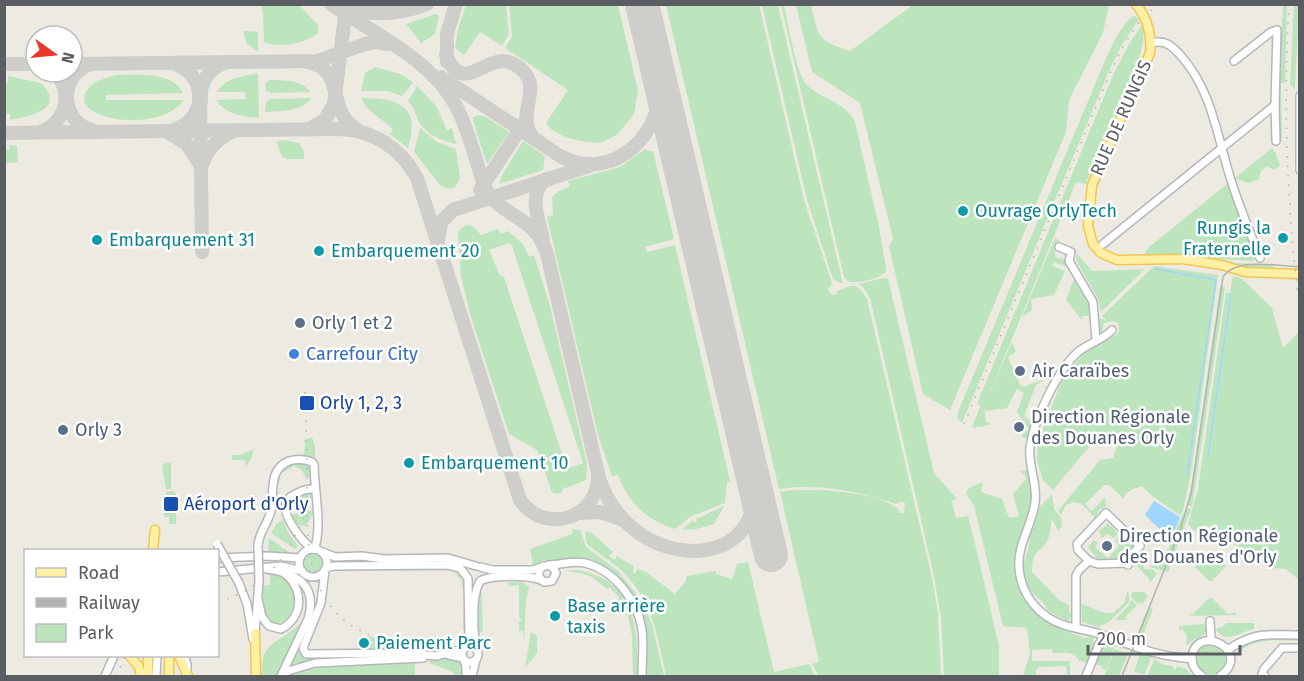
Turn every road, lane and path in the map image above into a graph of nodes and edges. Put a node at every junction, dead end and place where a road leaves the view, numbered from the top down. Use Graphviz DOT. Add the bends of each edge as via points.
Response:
graph roads {
  1 [pos="1136,4"];
  2 [pos="1151,44"];
  3 [pos="1234,61"];
  4 [pos="1299,96"];
  5 [pos="1275,105"];
  6 [pos="1299,128"];
  7 [pos="1276,141"];
  8 [pos="1222,148"];
  9 [pos="1299,170"];
  10 [pos="1103,244"];
  11 [pos="1059,247"];
  12 [pos="1260,258"];
  13 [pos="1299,274"];
  14 [pos="1112,330"];
  15 [pos="1096,340"];
  16 [pos="312,489"];
  17 [pos="155,530"];
  18 [pos="217,544"];
  19 [pos="155,548"];
  20 [pos="313,549"];
  21 [pos="323,552"];
  22 [pos="219,558"];
  23 [pos="300,558"];
  24 [pos="1089,561"];
  25 [pos="478,566"];
  26 [pos="546,566"];
  27 [pos="261,568"];
  28 [pos="325,569"];
  29 [pos="302,571"];
  30 [pos="282,572"];
  31 [pos="219,574"];
  32 [pos="556,576"];
  33 [pos="468,578"];
  34 [pos="541,580"];
  35 [pos="481,581"];
  36 [pos="626,593"];
  37 [pos="258,599"];
  38 [pos="1210,621"];
  39 [pos="1076,628"];
  40 [pos="255,633"];
  41 [pos="1103,635"];
  42 [pos="1299,635"];
  43 [pos="1211,640"];
  44 [pos="255,648"];
  45 [pos="1299,648"];
  46 [pos="464,649"];
  47 [pos="477,649"];
  48 [pos="1227,650"];
  49 [pos="444,656"];
  50 [pos="113,657"];
  51 [pos="131,657"];
  52 [pos="148,657"];
  53 [pos="157,657"];
  54 [pos="169,657"];
  55 [pos="179,657"];
  56 [pos="184,657"];
  57 [pos="463,658"];
  58 [pos="1192,659"];
  59 [pos="476,660"];
  60 [pos="189,675"];
  61 [pos="284,675"];
  62 [pos="1224,675"];
  63 [pos="105,676"];
  64 [pos="141,676"];
  65 [pos="148,676"];
  66 [pos="156,676"];
  67 [pos="170,676"];
  68 [pos="256,676"];
  69 [pos="466,676"];
  70 [pos="471,676"];
  71 [pos="642,676"];
  72 [pos="1086,676"];
  73 [pos="1202,676"];
  74 [pos="1265,676"];
  1 -- 2 [label="main road" via="1147,20"];
  2 -- 8 [label="street" via="1166,42 1192,69 1207,96"];
  2 -- 13 [label="main road, RUE DE RUNGIS" via="1097,170 1088,212 1090,237 1101,253 1117,260 1183,259 1245,272"];
  3 -- 5 [label="street" via="1277,30"];
  4 -- 6 [label="street"];
  5 -- 7 [label="street"];
  5 -- 8 [label="street"];
  6 -- 9 [label="street"];
  8 -- 10 [label="street"];
  8 -- 12 [label="street"];
  11 -- 15 [label="street" via="1071,252 1069,261 1093,302"];
  14 -- 15 [label="street"];
  15 -- 39 [label="street" via="1058,374 1038,422 1030,451 1035,502 1019,556 1020,580 1036,608 1055,622"];
  16 -- 20 [label="street" via="289,498 285,509 294,528"];
  17 -- 19 [label="main road"];
  18 -- 44 [label="street, bridge" via="239,583 249,611"];
  20 -- 21 [label="street"];
  20 -- 23 [label="street"];
  20 -- 37 [label="street, bridge" via="317,541 313,463 297,460 284,464 275,474 272,508 258,545"];
  21 -- 25 [label="street" via="334,557 448,558"];
  21 -- 28 [label="street" via="327,559"];
  22 -- 23 [label="street"];
  23 -- 29 [label="street"];
  24 -- 24 [label="street" via="1127,564 1140,546 1106,513 1077,544"];
  24 -- 39 [label="street" via="1076,576"];
  25 -- 26 [label="street" via="532,570"];
  25 -- 33 [label="street" via="469,569"];
  25 -- 35 [label="street" via="484,574"];
  26 -- 32 [label="street" via="555,570"];
  26 -- 34 [label="street" via="538,574"];
  26 -- 36 [label="street" via="576,562 592,565 609,575"];
  27 -- 29 [label="street" via="281,566"];
  27 -- 30 [label="street"];
  27 -- 31 [label="street"];
  28 -- 29 [label="street" via="314,577"];
  28 -- 33 [label="street" via="448,565 460,568"];
  28 -- 49 [label="street" via="321,603 303,651 309,655"];
  30 -- 37 [label="street" via="290,578 298,595 298,609 292,622 279,629 269,626 262,617"];
  30 -- 61 [label="street" via="305,584 310,609"];
  32 -- 34 [label="street" via="550,582"];
  32 -- 36 [label="street" via="567,567 585,568"];
  33 -- 35 [label="street" via="475,583"];
  33 -- 46 [label="street" via="469,636"];
  34 -- 35 [label="street" via="492,577"];
  35 -- 47 [label="street" via="474,600"];
  36 -- 71 [label="street" via="640,624"];
  37 -- 40 [label="street"];
  38 -- 43 [label="street"];
  39 -- 41 [label="street"];
  40 -- 44 [label="main road"];
  41 -- 58 [label="street" via="1149,652"];
  41 -- 72 [label="street"];
  42 -- 48 [label="street" via="1248,637"];
  43 -- 48 [label="street"];
  43 -- 58 [label="street" via="1199,644"];
  44 -- 68 [label="main road"];
  45 -- 74 [label="street" via="1282,648 1264,669"];
  46 -- 47 [label="street" via="471,645"];
  46 -- 49 [label="street"];
  46 -- 57 [label="street"];
  47 -- 59 [label="street"];
  48 -- 62 [label="street" via="1230,661"];
  49 -- 57 [label="street"];
  49 -- 61 [label="street" via="315,663"];
  50 -- 63 [label="street"];
  51 -- 64 [label="main road"];
  52 -- 65 [label="main road"];
  53 -- 66 [label="street"];
  54 -- 67 [label="main road"];
  55 -- 60 [label="main road"];
  56 -- 60 [label="street"];
  57 -- 59 [label="street" via="469,662"];
  57 -- 69 [label="street"];
  58 -- 73 [label="street" via="1194,669"];
  59 -- 70 [label="street"];
}
